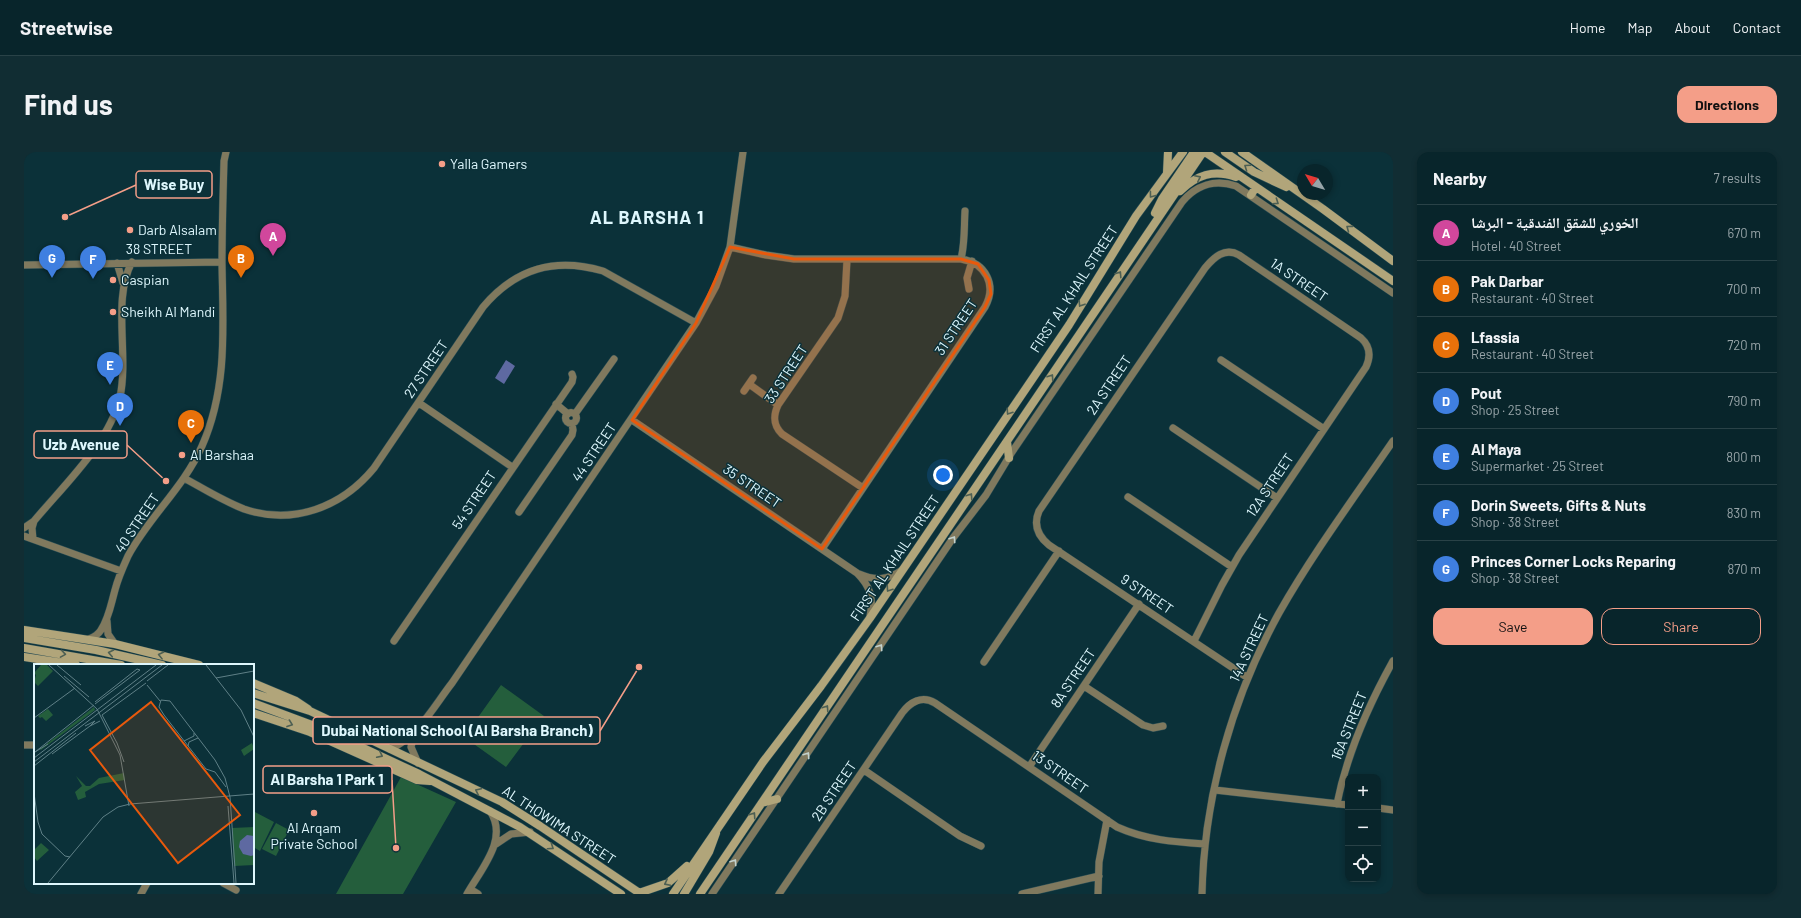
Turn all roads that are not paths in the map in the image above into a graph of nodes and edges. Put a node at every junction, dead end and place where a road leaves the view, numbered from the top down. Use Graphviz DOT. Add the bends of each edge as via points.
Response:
graph roads {
  1 [pos="221,152"];
  2 [pos="226,152"];
  3 [pos="738,152"];
  4 [pos="743,152"];
  5 [pos="1168,152"];
  6 [pos="1183,152"];
  7 [pos="1194,152"];
  8 [pos="1204,152"];
  9 [pos="1225,152"];
  10 [pos="1242,152"];
  11 [pos="1252,152"];
  12 [pos="224,161"];
  13 [pos="741,163"];
  14 [pos="1265,168"];
  15 [pos="1165,178"];
  16 [pos="1244,180"];
  17 [pos="1256,188"];
  18 [pos="1295,189"];
  19 [pos="1251,195"];
  20 [pos="1167,202"];
  21 [pos="965,211"];
  22 [pos="1152,226"];
  23 [pos="730,246"];
  24 [pos="1393,253"];
  25 [pos="1383,254"];
  26 [pos="962,259"];
  27 [pos="847,260"];
  28 [pos="972,261"];
  29 [pos="1211,261"];
  30 [pos="1393,261"];
  31 [pos="132,262"];
  32 [pos="222,262"];
  33 [pos="117,263"];
  34 [pos="24,264"];
  35 [pos="1393,281"];
  36 [pos="123,283"];
  37 [pos="969,289"];
  38 [pos="1393,293"];
  39 [pos="696,323"];
  40 [pos="1368,348"];
  41 [pos="614,359"];
  42 [pos="1221,360"];
  43 [pos="572,374"];
  44 [pos="744,391"];
  45 [pos="419,403"];
  46 [pos="778,405"];
  47 [pos="555,406"];
  48 [pos="570,415"];
  49 [pos="632,420"];
  50 [pos="1173,428"];
  51 [pos="1324,429"];
  52 [pos="1393,441"];
  53 [pos="1007,442"];
  54 [pos="1009,458"];
  55 [pos="512,467"];
  56 [pos="184,478"];
  57 [pos="862,488"];
  58 [pos="1128,497"];
  59 [pos="1277,498"];
  60 [pos="519,512"];
  61 [pos="34,520"];
  62 [pos="24,528"];
  63 [pos="1037,528"];
  64 [pos="24,536"];
  65 [pos="33,539"];
  66 [pos="822,549"];
  67 [pos="1059,551"];
  68 [pos="1232,567"];
  69 [pos="903,569"];
  70 [pos="121,571"];
  71 [pos="857,573"];
  72 [pos="1139,604"];
  73 [pos="870,618"];
  74 [pos="107,620"];
  75 [pos="24,630"];
  76 [pos="24,638"];
  77 [pos="89,639"];
  78 [pos="394,641"];
  79 [pos="1194,641"];
  80 [pos="115,644"];
  81 [pos="24,648"];
  82 [pos="24,658"];
  83 [pos="1393,661"];
  84 [pos="984,662"];
  85 [pos="69,664"];
  86 [pos="115,664"];
  87 [pos="158,664"];
  88 [pos="195,664"];
  89 [pos="1248,678"];
  90 [pos="254,683"];
  91 [pos="1084,686"];
  92 [pos="254,693"];
  93 [pos="254,703"];
  94 [pos="911,703"];
  95 [pos="310,711"];
  96 [pos="254,712"];
  97 [pos="1163,726"];
  98 [pos="414,732"];
  99 [pos="390,749"];
  100 [pos="418,763"];
  101 [pos="1030,767"];
  102 [pos="864,770"];
  103 [pos="432,781"];
  104 [pos="1215,790"];
  105 [pos="777,799"];
  106 [pos="762,803"];
  107 [pos="1337,804"];
  108 [pos="1345,805"];
  109 [pos="1381,808"];
  110 [pos="1393,810"];
  111 [pos="490,811"];
  112 [pos="1107,820"];
  113 [pos="717,827"];
  114 [pos="530,832"];
  115 [pos="1205,844"];
  116 [pos="496,845"];
  117 [pos="705,846"];
  118 [pos="981,846"];
  119 [pos="1099,876"];
  120 [pos="143,884"];
  121 [pos="224,884"];
  122 [pos="236,890"];
  123 [pos="468,892"];
  124 [pos="141,894"];
  125 [pos="478,894"];
  126 [pos="621,894"];
  127 [pos="640,894"];
  128 [pos="673,894"];
  129 [pos="684,894"];
  130 [pos="700,894"];
  131 [pos="712,894"];
  132 [pos="779,894"];
  133 [pos="1022,894"];
  134 [pos="1098,894"];
  135 [pos="1202,894"];
  1 -- 12 [label="street, 40 STREET"];
  2 -- 12 [label="street, 40 STREET"];
  3 -- 13 [label="street, 44 STREET"];
  4 -- 13 [label="street, 44 STREET"];
  5 -- 15 [label="main road"];
  6 -- 15 [label="main road, FIRST AL KHAIL STREET"];
  7 -- 22 [label="main road" via="1159,205"];
  8 -- 16 [label="main road"];
  8 -- 20 [label="main road, FIRST AL KHAIL STREET"];
  18 -- 9 [label="main road, one-way" via="1264,178"];
  10 -- 14 [label="main road"];
  11 -- 14 [label="main road"];
  12 -- 32 [label="street, 40 STREET"];
  13 -- 23 [label="street, 44 STREET" via="738,203"];
  14 -- 18 [label="main road"];
  15 -- 69 [label="main road, FIRST AL KHAIL STREET, one-way" via="1136,216 1069,325"];
  16 -- 17 [label="main road"];
  20 -- 16 [label="main road, one-way" via="1189,182 1208,173 1223,173"];
  17 -- 19 [label="main road"];
  17 -- 35 [label="main road, one-way"];
  25 -- 18 [label="main road, one-way"];
  19 -- 38 [label="street"];
  19 -- 54 [label="street" via="1236,186 1215,183 1200,187 1186,197"];
  20 -- 22 [label="main road, FIRST AL KHAIL STREET"];
  21 -- 26 [label="street"];
  53 -- 22 [label="main road, FIRST AL KHAIL STREET, one-way"];
  23 -- 27 [label="street" via="784,258"];
  23 -- 39 [label="street, 44 STREET" via="716,286"];
  24 -- 25 [label="street"];
  25 -- 30 [label="main road"];
  26 -- 27 [label="street"];
  26 -- 28 [label="street"];
  27 -- 46 [label="street, 33 STREET" via="845,296 838,318"];
  28 -- 37 [label="street" via="967,278"];
  28 -- 57 [label="street, 31 STREET" via="983,269 989,280 989,301"];
  29 -- 40 [label="street, 1A STREET" via="1223,252 1236,253 1357,336"];
  29 -- 63 [label="street, 2A STREET" via="1041,507 1037,515"];
  31 -- 32 [label="street, 38 STREET"];
  31 -- 33 [label="street, 38 STREET"];
  31 -- 36 [label="street"];
  32 -- 56 [label="street, 40 STREET" via="224,351 219,394 207,435"];
  33 -- 34 [label="street, 38 STREET"];
  33 -- 36 [label="street"];
  36 -- 61 [label="street" via="122,377 114,417 95,448"];
  39 -- 45 [label="street, 27 STREET" via="603,271 571,265 537,269 507,283 494,294"];
  39 -- 49 [label="street, 44 STREET"];
  40 -- 51 [label="street, 12A STREET" via="1366,367"];
  41 -- 48 [label="street"];
  42 -- 51 [label="street"];
  43 -- 47 [label="street, 54 STREET" via="573,380"];
  44 -- 46 [label="street" via="751,381"];
  45 -- 55 [label="street"];
  45 -- 56 [label="street, 27 STREET" via="364,480 339,500 317,509 282,515 255,512 231,503"];
  46 -- 57 [label="street, 33 STREET" via="774,415 778,430"];
  47 -- 48 [label="street"];
  47 -- 55 [label="street, 54 STREET"];
  48 -- 60 [label="street" via="567,422 572,424 573,434"];
  49 -- 66 [label="street, 35 STREET"];
  49 -- 98 [label="street, 44 STREET" via="488,632"];
  50 -- 59 [label="street"];
  51 -- 59 [label="street, 12A STREET"];
  52 -- 89 [label="street, 14A STREET" via="1291,594"];
  53 -- 54 [label="main road"];
  106 -- 53 [label="main road, FIRST AL KHAIL STREET, one-way"];
  105 -- 54 [label="street, one-way"];
  55 -- 78 [label="street, 54 STREET"];
  56 -- 70 [label="street, 40 STREET" via="135,545"];
  57 -- 66 [label="street, 31 STREET"];
  58 -- 68 [label="street"];
  59 -- 68 [label="street, 12A STREET"];
  61 -- 62 [label="street"];
  61 -- 65 [label="street"];
  63 -- 67 [label="street, 9 STREET" via="1045,542"];
  64 -- 65 [label="street"];
  65 -- 70 [label="street"];
  66 -- 71 [label="street, 35 STREET"];
  67 -- 72 [label="street, 9 STREET"];
  67 -- 84 [label="street"];
  68 -- 79 [label="street, 12A STREET"];
  69 -- 71 [label="street, 35 STREET" via="893,576 881,579"];
  69 -- 73 [label="main road, FIRST AL KHAIL STREET, one-way"];
  70 -- 74 [label="street, 40 STREET"];
  71 -- 73 [label="street, 35 STREET" via="866,583 871,595"];
  72 -- 79 [label="street, 9 STREET"];
  72 -- 91 [label="street, 8A STREET"];
  73 -- 113 [label="main road, FIRST AL KHAIL STREET"];
  74 -- 77 [label="street, 40 STREET" via="100,632"];
  74 -- 80 [label="street, 40 STREET" via="108,634"];
  75 -- 77 [label="main road"];
  87 -- 76 [label="main road, one-way"];
  77 -- 80 [label="main road"];
  79 -- 89 [label="street, 9 STREET"];
  88 -- 80 [label="main road, one-way"];
  81 -- 86 [label="main road, one-way"];
  82 -- 85 [label="main road"];
  83 -- 107 [label="street, 16A STREET" via="1375,694 1354,743"];
  89 -- 104 [label="street, 14A STREET"];
  90 -- 95 [label="main road, AL THOWIMA STREET" via="296,701"];
  91 -- 97 [label="street" via="1143,725 1153,728"];
  91 -- 101 [label="street, 8A STREET"];
  92 -- 95 [label="main road, AL THOWIMA STREET"];
  93 -- 103 [label="main road, AL THOWIMA STREET, one-way" via="336,734"];
  94 -- 101 [label="street, 13 STREET" via="923,699 935,702"];
  94 -- 102 [label="street, 2B STREET"];
  95 -- 99 [label="main road, AL THOWIMA STREET"];
  96 -- 103 [label="main road, AL THOWIMA STREET, one-way" via="315,734 417,780"];
  98 -- 99 [label="street, 44 STREET" via="403,743"];
  98 -- 100 [label="street" via="412,748"];
  99 -- 100 [label="main road, AL THOWIMA STREET"];
  127 -- 100 [label="main road, AL THOWIMA STREET, one-way" via="515,810"];
  101 -- 112 [label="street, 13 STREET"];
  102 -- 118 [label="street" via="960,836"];
  102 -- 132 [label="street, 2B STREET"];
  103 -- 111 [label="main road, AL THOWIMA STREET"];
  104 -- 107 [label="street"];
  104 -- 115 [label="street, 14A STREET"];
  105 -- 106 [label="main road"];
  131 -- 105 [label="street, one-way"];
  130 -- 106 [label="main road, FIRST AL KHAIL STREET, one-way"];
  107 -- 108 [label="street"];
  109 -- 110 [label="street"];
  111 -- 114 [label="main road, AL THOWIMA STREET"];
  111 -- 116 [label="street" via="497,827"];
  112 -- 115 [label="street, 13 STREET" via="1146,838"];
  112 -- 119 [label="street"];
  113 -- 117 [label="main road, FIRST AL KHAIL STREET"];
  113 -- 129 [label="main road" via="709,852"];
  114 -- 116 [label="street" via="511,834"];
  114 -- 126 [label="main road, AL THOWIMA STREET, one-way"];
  115 -- 135 [label="street, 14A STREET"];
  116 -- 123 [label="street"];
  117 -- 127 [label="main road, one-way" via="672,881"];
  117 -- 128 [label="main road, FIRST AL KHAIL STREET"];
  119 -- 133 [label="street"];
  119 -- 134 [label="street"];
  120 -- 124 [label="street"];
  121 -- 122 [label="street"];
  123 -- 125 [label="street"];
}
